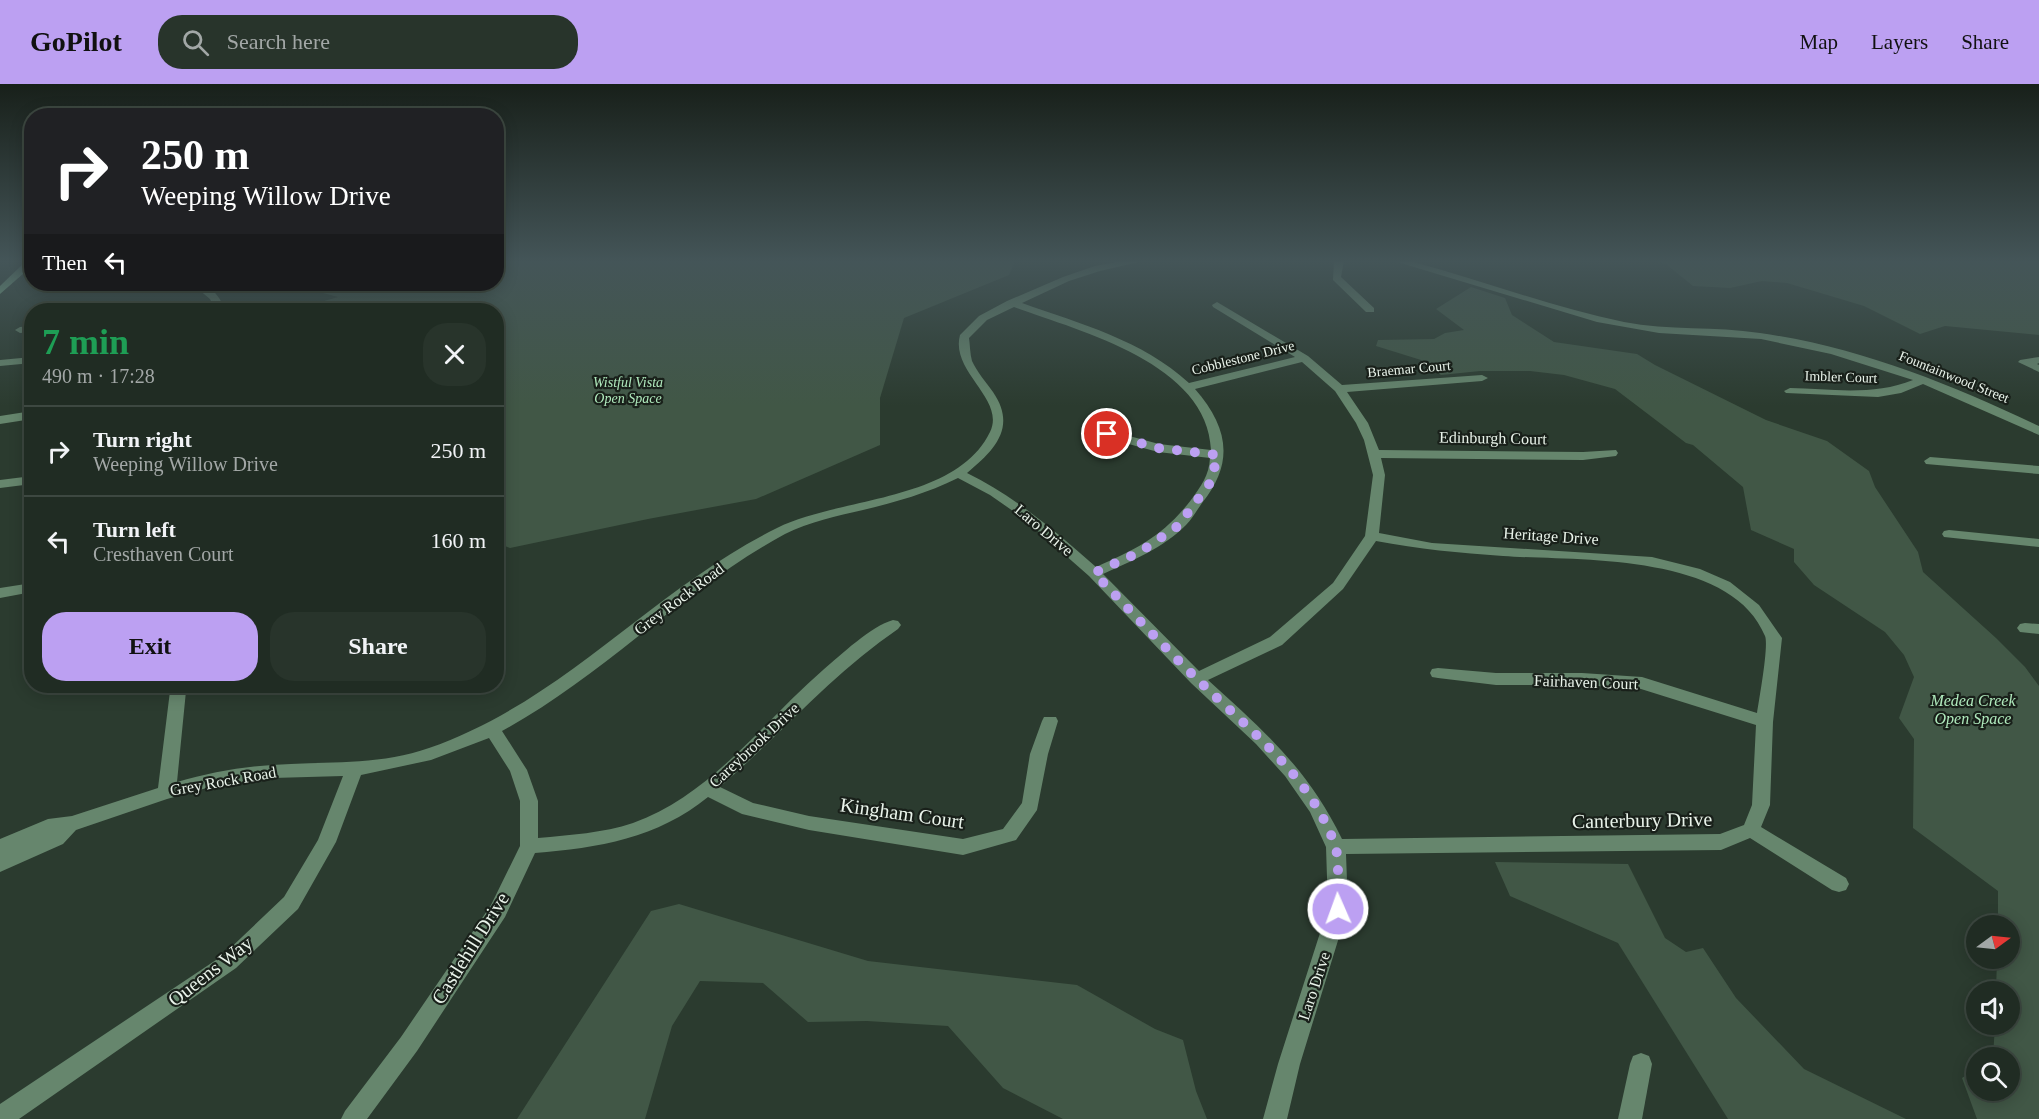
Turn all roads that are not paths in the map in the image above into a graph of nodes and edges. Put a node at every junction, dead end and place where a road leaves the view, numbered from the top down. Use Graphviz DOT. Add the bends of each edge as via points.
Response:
graph roads {
  1 [pos="999,309"];
  2 [pos="1028,309"];
  3 [pos="1224,309"];
  4 [pos="1563,309"];
  5 [pos="1304,358"];
  6 [pos="2039,360"];
  7 [pos="24,361"];
  8 [pos="0,363"];
  9 [pos="2039,369"];
  10 [pos="1482,378"];
  11 [pos="1926,379"];
  12 [pos="1188,387"];
  13 [pos="1339,389"];
  14 [pos="1790,391"];
  15 [pos="24,416"];
  16 [pos="0,420"];
  17 [pos="2039,430"];
  18 [pos="1107,434"];
  19 [pos="1612,453"];
  20 [pos="1374,454"];
  21 [pos="1218,455"];
  22 [pos="1930,461"];
  23 [pos="2039,470"];
  24 [pos="960,474"];
  25 [pos="24,481"];
  26 [pos="0,484"];
  27 [pos="1948,534"];
  28 [pos="1372,536"];
  29 [pos="2039,543"];
  30 [pos="1094,573"];
  31 [pos="24,588"];
  32 [pos="0,593"];
  33 [pos="893,625"];
  34 [pos="1438,673"];
  35 [pos="1197,679"];
  36 [pos="178,693"];
  37 [pos="1050,722"];
  38 [pos="1765,722"];
  39 [pos="492,730"];
  40 [pos="355,768"];
  41 [pos="708,789"];
  42 [pos="167,790"];
  43 [pos="69,825"];
  44 [pos="1751,830"];
  45 [pos="529,846"];
  46 [pos="0,847"];
  47 [pos="1336,847"];
  48 [pos="0,864"];
  49 [pos="1839,884"];
  50 [pos="1641,1064"];
  51 [pos="0,1118"];
  52 [pos="353,1119"];
  53 [pos="1275,1119"];
  54 [pos="1630,1119"];
  1 -- 24 [label="street, Grey Rock Road" via="983,318 964,337 967,360 999,412 999,427 979,458"];
  2 -- 12 [label="street" via="1120,344 1159,363"];
  3 -- 5 [label="street"];
  4 -- 11 [label="street, Fountainwood Street" via="1593,319 1649,328 1782,340 1858,357"];
  5 -- 12 [label="street, Cobblestone Drive"];
  5 -- 13 [label="street"];
  6 -- 9 [label="street" via="2024,362"];
  7 -- 8 [label="street"];
  10 -- 13 [label="street, Braemar Court"];
  11 -- 14 [label="street, Imbler Court" via="1878,394"];
  11 -- 17 [label="street, Fountainwood Street"];
  12 -- 21 [label="street" via="1204,406 1216,432"];
  13 -- 20 [label="street" via="1362,423"];
  15 -- 16 [label="street"];
  18 -- 21 [label="street" via="1158,448"];
  19 -- 20 [label="street, Edinburgh Court"];
  20 -- 28 [label="street" via="1379,475"];
  21 -- 30 [label="street" via="1210,483 1178,526 1140,552"];
  22 -- 23 [label="street"];
  24 -- 30 [label="street, Laro Drive" via="1028,515"];
  24 -- 39 [label="street, Grey Rock Road" via="919,491 850,507 785,529 734,559 544,701"];
  25 -- 26 [label="street"];
  27 -- 29 [label="street"];
  28 -- 35 [label="street" via="1338,586 1276,640"];
  28 -- 38 [label="street, Heritage Drive" via="1432,547 1652,561 1725,585 1754,608 1774,638"];
  30 -- 35 [label="street, Laro Drive"];
  31 -- 32 [label="street"];
  33 -- 41 [label="street, Careybrook Drive" via="860,648"];
  34 -- 38 [label="street, Fairhaven Court" via="1496,679 1642,683"];
  35 -- 47 [label="street, Laro Drive" via="1290,771 1318,809"];
  36 -- 42 [label="street"];
  37 -- 41 [label="street, Kingham Court" via="1039,754 1031,806 1009,835 963,847 809,823 750,809"];
  38 -- 44 [label="street" via="1761,805"];
  39 -- 40 [label="street, Grey Rock Road" via="430,754"];
  39 -- 45 [label="street, Castlehill Drive" via="518,770 529,801"];
  40 -- 42 [label="street, Grey Rock Road" via="260,772"];
  40 -- 51 [label="street, Queens Way" via="327,842 291,903 229,962"];
  41 -- 45 [label="street, Careybrook Drive" via="654,822 589,841"];
  42 -- 43 [label="street, Grey Rock Road"];
  43 -- 46 [label="street, Grey Rock Road" via="47,826"];
  43 -- 48 [label="street, Grey Rock Road" via="56,839"];
  44 -- 47 [label="street, Canterbury Drive" via="1721,842"];
  44 -- 49 [label="street"];
  45 -- 52 [label="street, Castlehill Drive" via="498,910 409,1044"];
  47 -- 53 [label="street, Laro Drive" via="1338,909"];
  50 -- 54 [label="street"];
}
